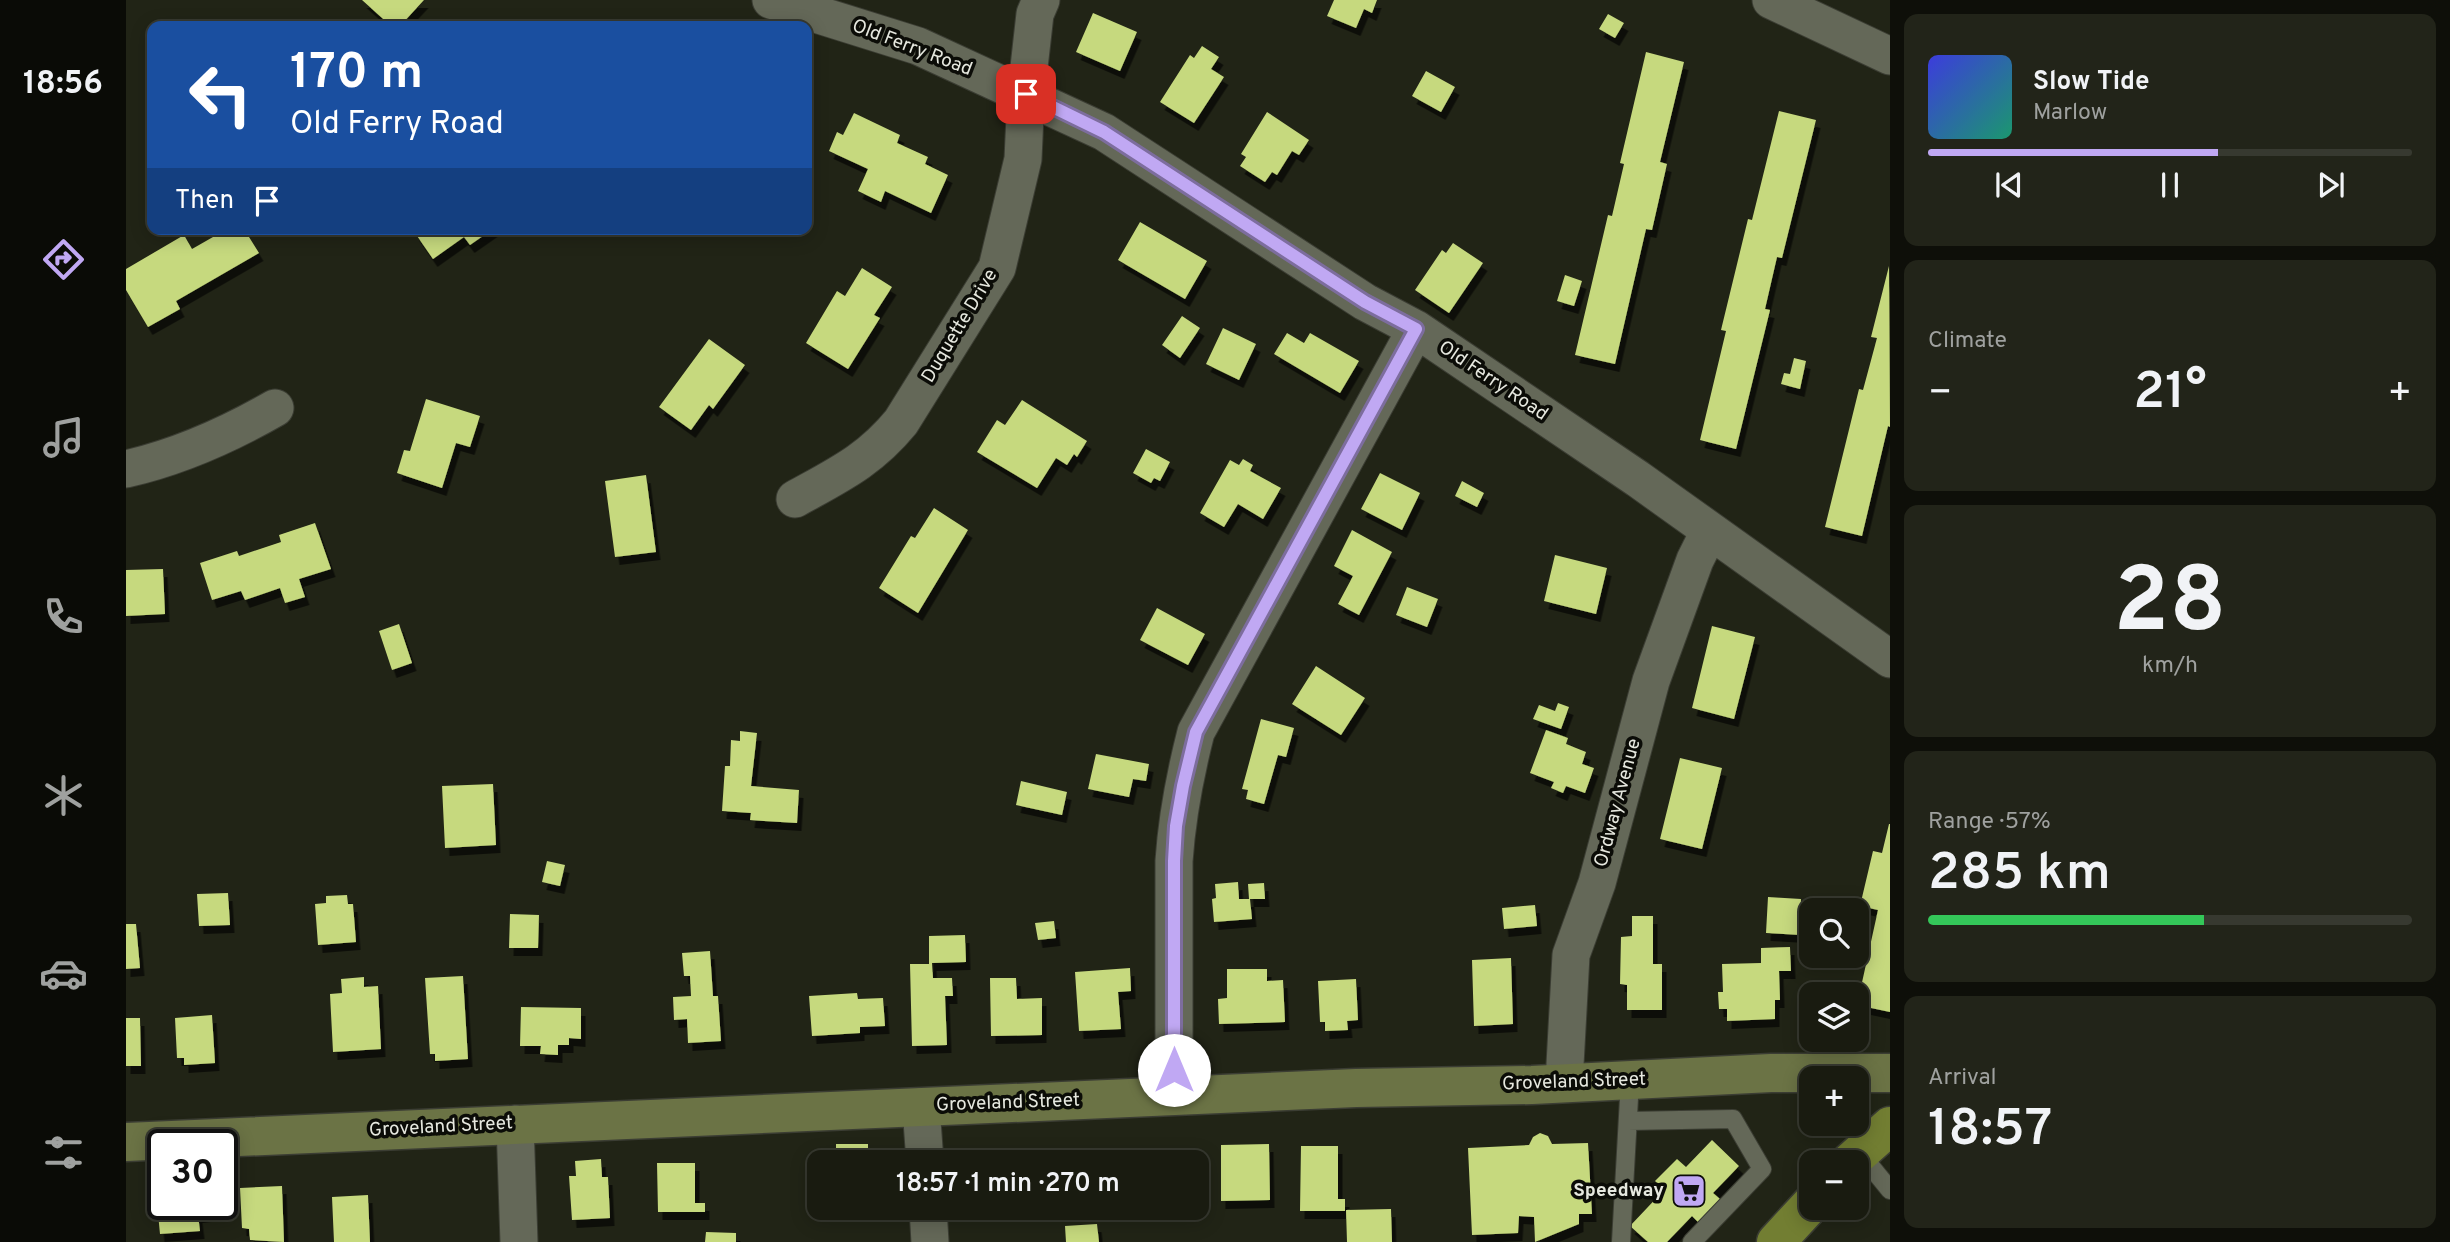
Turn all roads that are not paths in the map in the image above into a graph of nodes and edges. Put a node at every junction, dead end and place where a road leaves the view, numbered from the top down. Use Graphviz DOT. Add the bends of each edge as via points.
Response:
graph roads {
  1 [pos="771,0"];
  2 [pos="1041,0"];
  3 [pos="1771,0"];
  4 [pos="1890,56"];
  5 [pos="1026,94"];
  6 [pos="1416,329"];
  7 [pos="275,408"];
  8 [pos="126,469"];
  9 [pos="796,499"];
  10 [pos="1709,532"];
  11 [pos="1890,659"];
  12 [pos="1890,1073"];
  13 [pos="1630,1080"];
  14 [pos="1564,1083"];
  15 [pos="1174,1096"];
  16 [pos="921,1107"];
  17 [pos="1628,1122"];
  18 [pos="515,1124"];
  19 [pos="1890,1126"];
  20 [pos="126,1142"];
  21 [pos="924,1150"];
  22 [pos="1862,1150"];
  23 [pos="1869,1171"];
  24 [pos="1890,1190"];
  25 [pos="1799,1217"];
  26 [pos="929,1220"];
  27 [pos="519,1242"];
  28 [pos="930,1242"];
  29 [pos="1621,1242"];
  30 [pos="1692,1242"];
  31 [pos="1776,1242"];
  1 -- 5 [label="street, Old Ferry Road" via="918,46"];
  2 -- 5 [label="street, Duquette Drive" via="1035,14"];
  3 -- 4 [label="street"];
  5 -- 6 [label="street, Old Ferry Road" via="1104,132 1365,302"];
  5 -- 9 [label="street, Duquette Drive" via="1023,159 997,268 882,445"];
  6 -- 10 [label="street, Old Ferry Road"];
  6 -- 15 [label="street" via="1196,732 1176,826"];
  7 -- 8 [label="street" via="233,432"];
  10 -- 11 [label="street, Old Ferry Road"];
  10 -- 14 [label="street, Ordway Avenue" via="1651,681 1597,883 1572,955"];
  12 -- 13 [label="main road, Groveland Street"];
  13 -- 14 [label="main road, Groveland Street"];
  13 -- 17 [label="lane"];
  14 -- 15 [label="main road, Groveland Street"];
  15 -- 16 [label="main road, Groveland Street"];
  16 -- 18 [label="main road, Groveland Street"];
  16 -- 21 [label="street"];
  17 -- 29 [label="lane"];
  17 -- 30 [label="lane" via="1732,1119 1762,1169"];
  18 -- 20 [label="main road, Groveland Street"];
  18 -- 27 [label="street"];
  19 -- 22 [label="main road"];
  23 -- 24 [label="lane"];
  25 -- 31 [label="main road"];
  26 -- 28 [label="street"];
}
